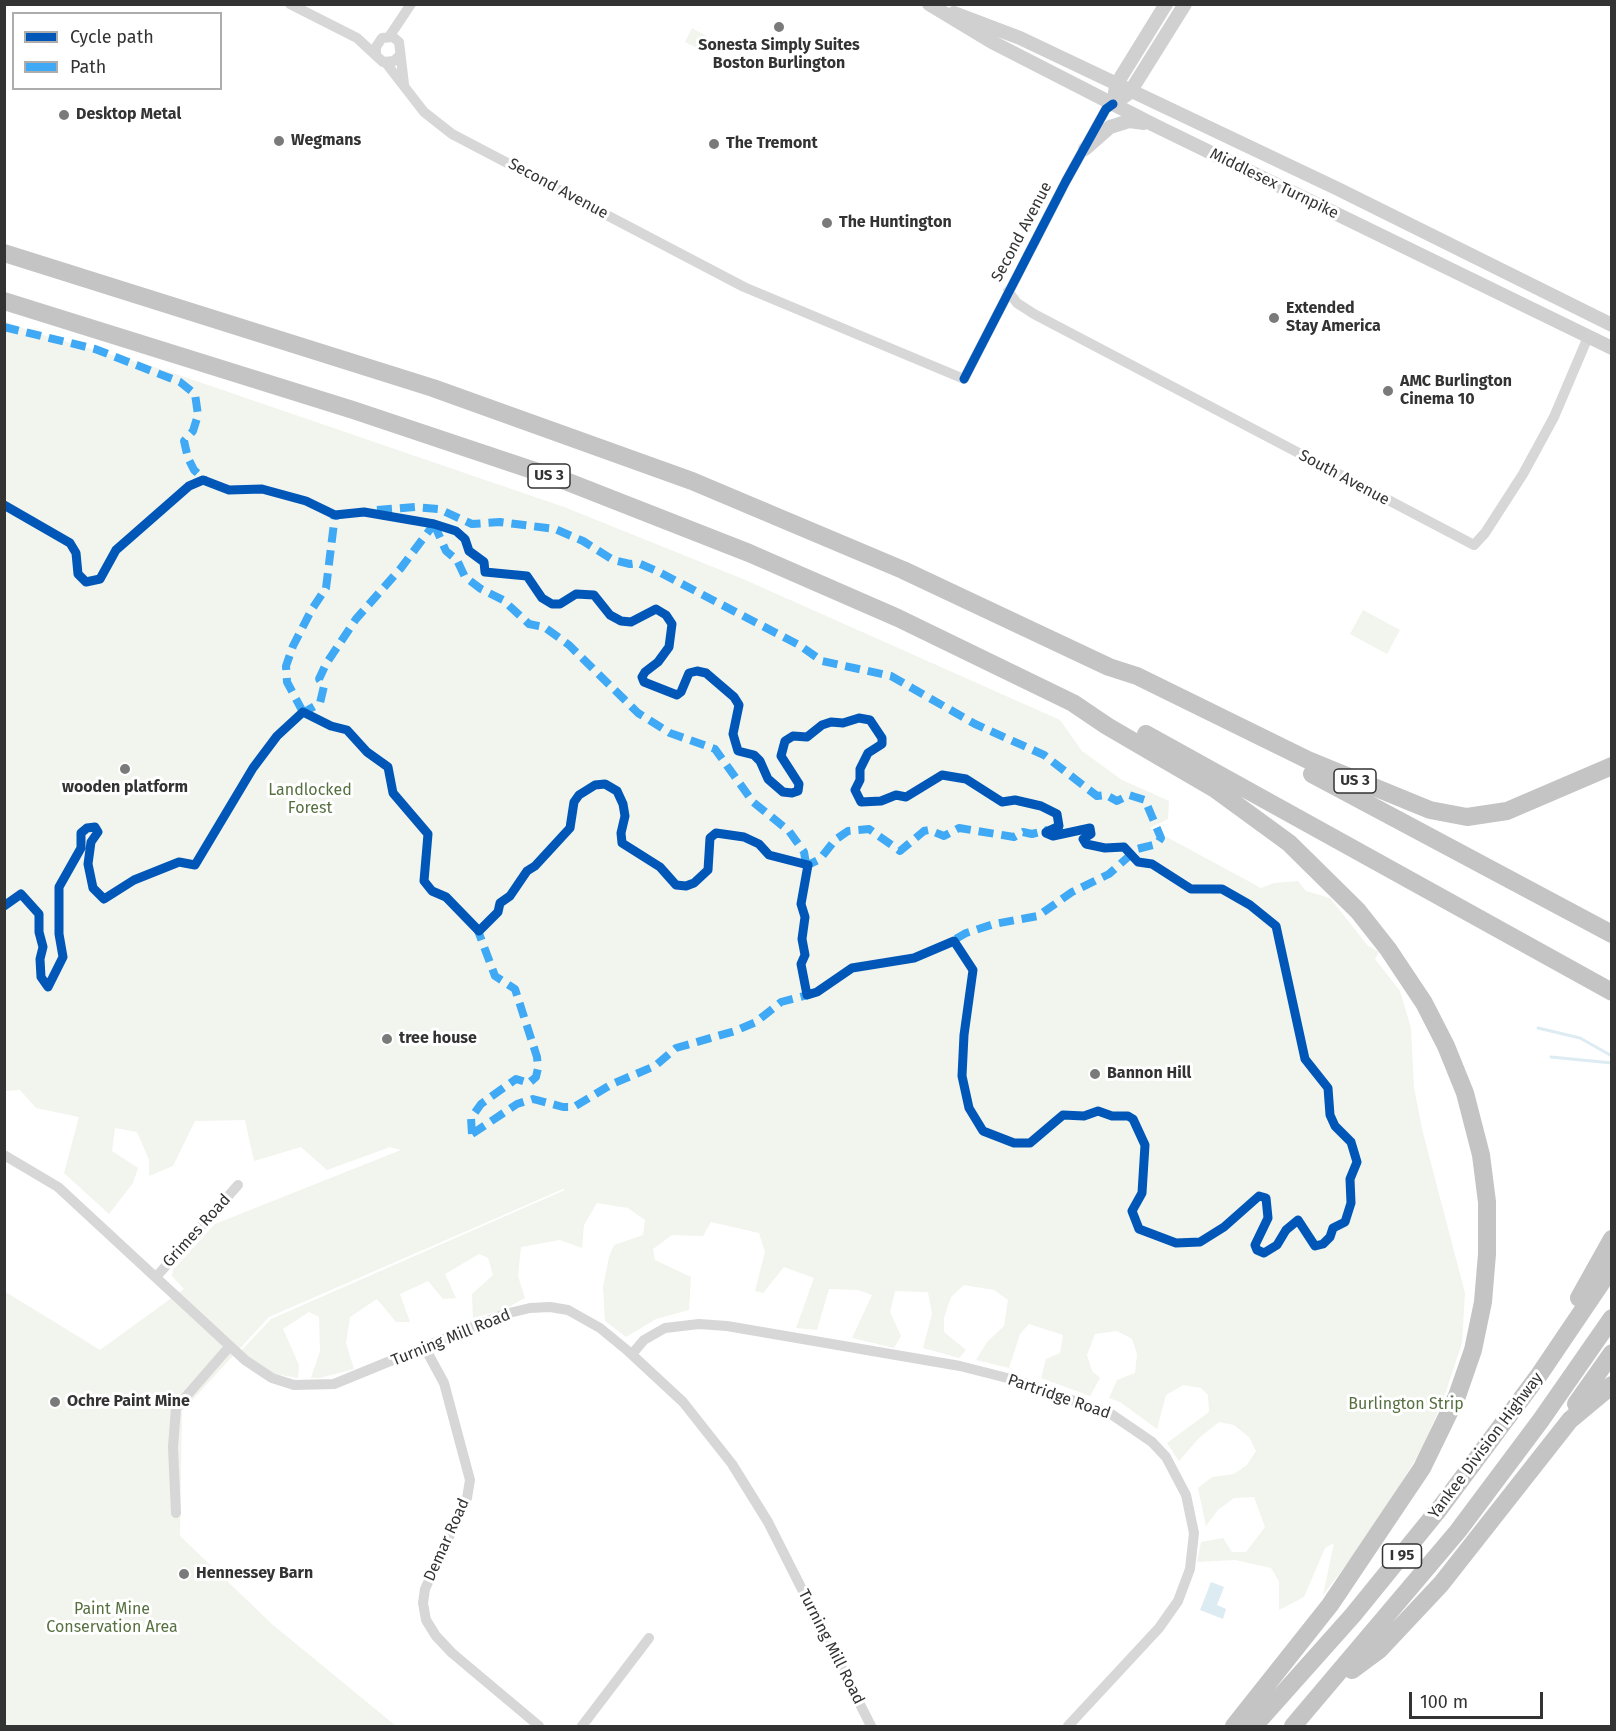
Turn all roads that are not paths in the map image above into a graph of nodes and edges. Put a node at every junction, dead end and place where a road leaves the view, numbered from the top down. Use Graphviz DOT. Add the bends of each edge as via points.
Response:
graph roads {
  1 [pos="290,4"];
  2 [pos="1166,4"];
  3 [pos="1185,4"];
  4 [pos="934,7"];
  5 [pos="409,9"];
  6 [pos="357,38"];
  7 [pos="389,40"];
  8 [pos="376,54"];
  9 [pos="400,56"];
  10 [pos="386,63"];
  11 [pos="1116,85"];
  12 [pos="405,87"];
  13 [pos="1130,92"];
  14 [pos="1113,104"];
  15 [pos="1154,125"];
  16 [pos="1085,149"];
  17 [pos="4,254"];
  18 [pos="1008,291"];
  19 [pos="4,301"];
  20 [pos="1611,325"];
  21 [pos="1588,337"];
  22 [pos="1611,348"];
  23 [pos="1109,667"];
  24 [pos="1073,703"];
  25 [pos="1611,766"];
  26 [pos="1611,934"];
  27 [pos="1611,992"];
  28 [pos="4,1155"];
  29 [pos="238,1185"];
  30 [pos="1611,1239"];
  31 [pos="1611,1267"];
  32 [pos="156,1277"];
  33 [pos="1611,1318"];
  34 [pos="230,1346"];
  35 [pos="425,1348"];
  36 [pos="1611,1353"];
  37 [pos="632,1354"];
  38 [pos="1539,1375"];
  39 [pos="1611,1384"];
  40 [pos="1560,1431"];
  41 [pos="176,1513"];
  42 [pos="649,1638"];
  43 [pos="1325,1690"];
  44 [pos="539,1726"];
  45 [pos="582,1726"];
  46 [pos="871,1726"];
  47 [pos="1068,1726"];
  48 [pos="1234,1726"];
  49 [pos="1254,1726"];
  50 [pos="1293,1726"];
  1 -- 6 [label="street"];
  2 -- 11 [label="main road"];
  3 -- 13 [label="main road"];
  4 -- 11 [label="main road, Middlesex Turnpike" via="996,27"];
  4 -- 14 [label="main road, Middlesex Turnpike"];
  5 -- 7 [label="street"];
  6 -- 7 [label="street"];
  6 -- 8 [label="street, Second Avenue"];
  7 -- 8 [label="street"];
  7 -- 9 [label="street, Second Avenue" via="402,48"];
  8 -- 10 [label="street, Second Avenue"];
  9 -- 10 [label="street"];
  9 -- 12 [label="street, Second Avenue"];
  10 -- 12 [label="street, Second Avenue"];
  11 -- 13 [label="main road, Middlesex Turnpike"];
  11 -- 14 [label="main road"];
  12 -- 18 [label="street, Second Avenue" via="424,112 452,134 701,265 798,311 964,379"];
  13 -- 14 [label="main road"];
  13 -- 20 [label="main road, Middlesex Turnpike" via="1338,189"];
  14 -- 15 [label="main road, Middlesex Turnpike"];
  14 -- 16 [label="street, Second Avenue" via="1106,109"];
  15 -- 16 [label="main road" via="1119,123"];
  15 -- 21 [label="main road, Middlesex Turnpike"];
  16 -- 18 [label="street, Second Avenue"];
  17 -- 23 [label="highway, US 3" via="433,388 632,458 854,548"];
  18 -- 21 [label="street, South Avenue" via="1017,303 1034,314 1474,545 1523,474 1554,417"];
  19 -- 24 [label="highway, US 3" via="384,420 578,486 859,600"];
  20 -- 21 [label="main road"];
  21 -- 22 [label="main road, Middlesex Turnpike"];
  23 -- 25 [label="highway, US 3" via="1137,676 1362,784 1444,814 1473,816 1507,811"];
  23 -- 26 [label="highway"];
  24 -- 27 [label="highway, US 3" via="1112,717 1198,762"];
  24 -- 48 [label="highway" via="1256,817 1307,859 1358,911 1402,969 1440,1032 1467,1100 1483,1171 1487,1239 1483,1302 1468,1366 1445,1425 1414,1481 1350,1578"];
  28 -- 32 [label="street, Turning Mill Road" via="58,1187"];
  29 -- 32 [label="street, Grimes Road"];
  30 -- 38 [label="highway"];
  31 -- 38 [label="highway, Yankee Division Highway / I 95"];
  32 -- 34 [label="street, Turning Mill Road"];
  33 -- 43 [label="highway, Yankee Division Highway / I 95" via="1451,1540"];
  34 -- 35 [label="street, Turning Mill Road" via="258,1371 310,1386 334,1384"];
  34 -- 41 [label="street" via="176,1408"];
  35 -- 37 [label="street, Turning Mill Road" via="505,1314 550,1306 582,1317"];
  35 -- 44 [label="street, Demar Road" via="444,1383 470,1480 467,1498 425,1589 426,1620 452,1653"];
  36 -- 40 [label="highway"];
  37 -- 46 [label="street, Turning Mill Road" via="683,1402 750,1490"];
  37 -- 47 [label="street, Partridge Road" via="644,1340 665,1328 727,1326 960,1366 1006,1378 1111,1414 1152,1442 1166,1457 1186,1495 1194,1533 1190,1569 1180,1597 1159,1628"];
  38 -- 49 [label="highway, Yankee Division Highway / I 95" via="1397,1562"];
  39 -- 40 [label="highway"];
  40 -- 43 [label="highway" via="1441,1584 1379,1650"];
  42 -- 45 [label="street"];
  43 -- 50 [label="highway, I 95"];
}
